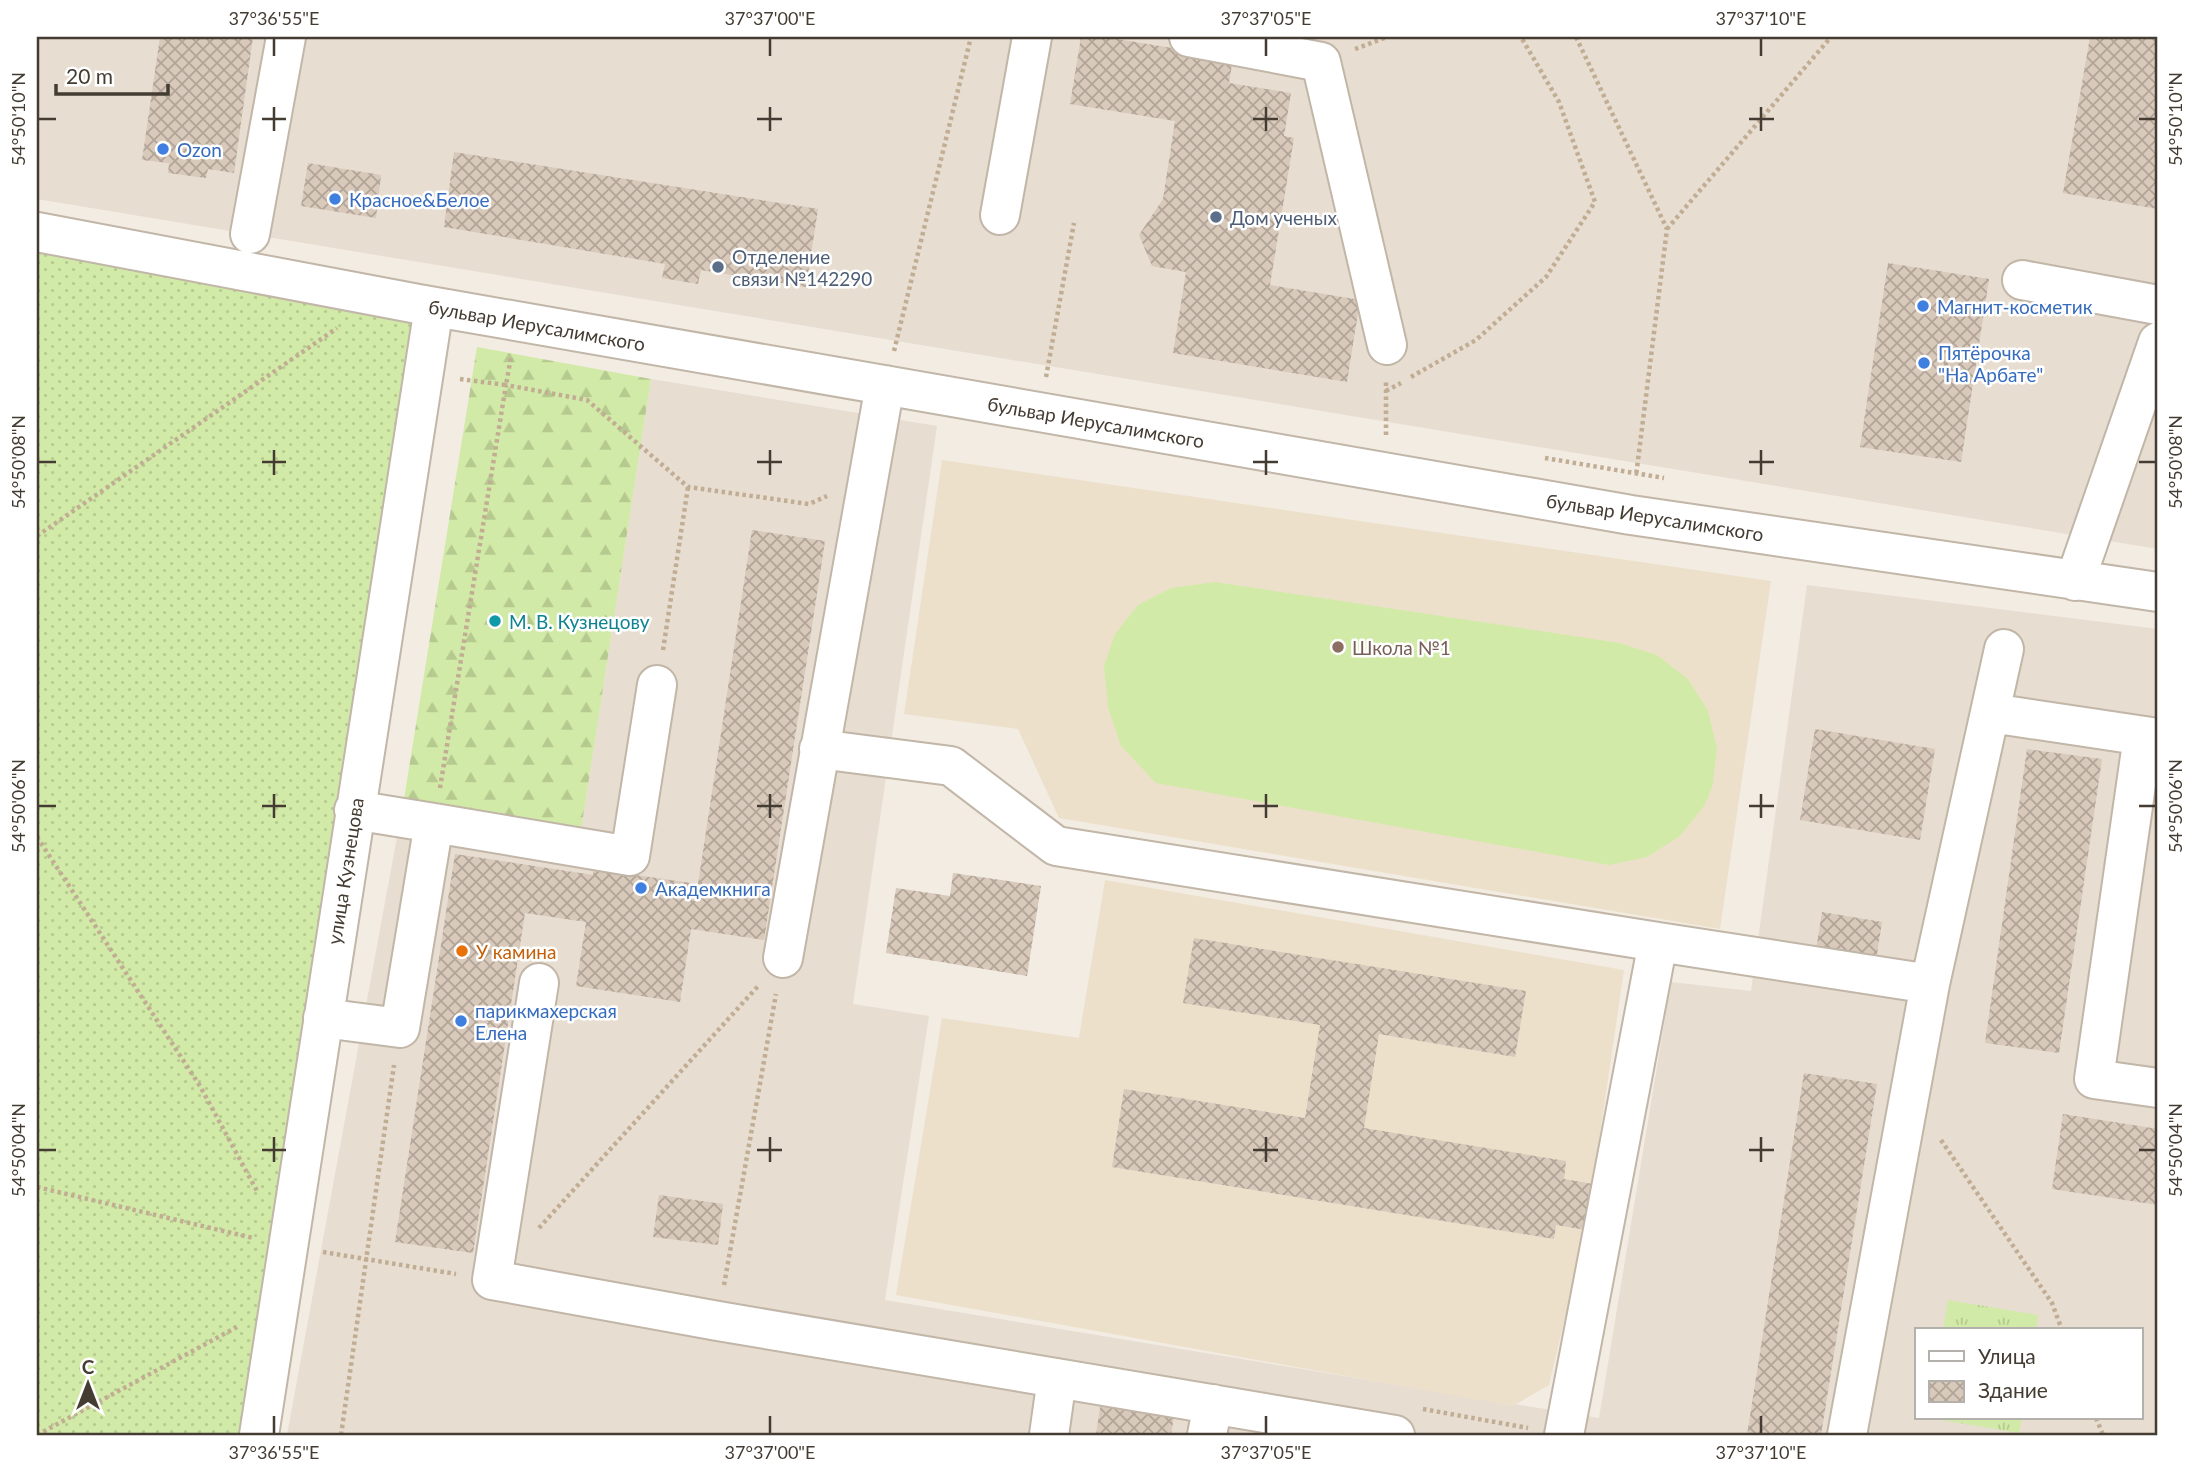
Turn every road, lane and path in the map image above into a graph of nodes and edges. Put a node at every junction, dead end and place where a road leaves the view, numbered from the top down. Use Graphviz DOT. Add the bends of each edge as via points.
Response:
graph roads {
  1 [pos="286,37"];
  2 [pos="971,37"];
  3 [pos="1032,37"];
  4 [pos="1189,37"];
  5 [pos="1521,37"];
  6 [pos="1576,37"];
  7 [pos="1831,37"];
  8 [pos="1000,215"];
  9 [pos="1074,223"];
  10 [pos="1667,229"];
  11 [pos="37,232"];
  12 [pos="250,234"];
  13 [pos="2022,280"];
  14 [pos="381,298"];
  15 [pos="2158,305"];
  16 [pos="434,307"];
  17 [pos="2158,342"];
  18 [pos="1387,345"];
  19 [pos="424,374"];
  20 [pos="1046,374"];
  21 [pos="506,386"];
  22 [pos="885,386"];
  23 [pos="1386,391"];
  24 [pos="868,478"];
  25 [pos="688,487"];
  26 [pos="1631,515"];
  27 [pos="37,536"];
  28 [pos="2075,581"];
  29 [pos="2158,592"];
  30 [pos="2004,649"];
  31 [pos="657,685"];
  32 [pos="1990,713"];
  33 [pos="2151,737"];
  34 [pos="819,748"];
  35 [pos="354,810"];
  36 [pos="434,823"];
  37 [pos="37,836"];
  38 [pos="1658,942"];
  39 [pos="783,958"];
  40 [pos="539,983"];
  41 [pos="1930,984"];
  42 [pos="323,1018"];
  43 [pos="400,1028"];
  44 [pos="2158,1088"];
  45 [pos="1911,1096"];
  46 [pos="37,1187"];
  47 [pos="288,1247"];
  48 [pos="365,1259"];
  49 [pos="492,1280"];
  50 [pos="244,1317"];
  51 [pos="718,1321"];
  52 [pos="2061,1328"];
  53 [pos="1057,1378"];
  54 [pos="1210,1420"];
  55 [pos="1378,1434"];
  56 [pos="37,1435"];
  57 [pos="259,1435"];
  58 [pos="341,1435"];
  59 [pos="1049,1435"];
  60 [pos="1564,1435"];
  61 [pos="1847,1435"];
  1 -- 12 [label="street"];
  2 -- 22 [label="path"];
  3 -- 8 [label="street"];
  4 -- 18 [label="street" via="1321,62"];
  5 -- 23 [label="path" via="1559,102 1595,202 1546,277 1476,340"];
  6 -- 10 [label="path"];
  7 -- 10 [label="path"];
  9 -- 20 [label="path"];
  10 -- 26 [label="path"];
  11 -- 14 [label="street, бульвар Иерусалимского"];
  13 -- 15 [label="street"];
  14 -- 16 [label="street, бульвар Иерусалимского"];
  14 -- 27 [label="path"];
  16 -- 19 [label="street, улица Кузнецова"];
  16 -- 22 [label="street, бульвар Иерусалимского"];
  17 -- 28 [label="street"];
  19 -- 21 [label="path"];
  19 -- 35 [label="street, улица Кузнецова"];
  21 -- 25 [label="path" via="587,400"];
  21 -- 36 [label="path"];
  22 -- 24 [label="street"];
  22 -- 26 [label="street, бульвар Иерусалимского"];
  24 -- 25 [label="path" via="809,504"];
  24 -- 34 [label="street"];
  25 -- 31 [label="path"];
  26 -- 28 [label="street, бульвар Иерусалимского"];
  28 -- 29 [label="street, бульвар Иерусалимского"];
  30 -- 32 [label="street"];
  31 -- 36 [label="street" via="630,856"];
  32 -- 33 [label="street"];
  32 -- 41 [label="street"];
  33 -- 44 [label="street" via="2094,1079"];
  34 -- 38 [label="street" via="951,766 1056,846"];
  34 -- 39 [label="street"];
  35 -- 36 [label="street"];
  35 -- 42 [label="street, улица Кузнецова"];
  36 -- 43 [label="street"];
  37 -- 47 [label="path" via="200,1086"];
  38 -- 41 [label="street"];
  38 -- 60 [label="street"];
  39 -- 49 [label="path"];
  39 -- 51 [label="path"];
  40 -- 49 [label="street"];
  41 -- 45 [label="street"];
  42 -- 43 [label="street"];
  42 -- 47 [label="street, улица Кузнецова"];
  43 -- 48 [label="path"];
  45 -- 52 [label="path" via="2052,1303"];
  45 -- 61 [label="street"];
  46 -- 47 [label="path"];
  47 -- 48 [label="path"];
  47 -- 57 [label="street, улица Кузнецова"];
  48 -- 49 [label="path"];
  48 -- 58 [label="path"];
  49 -- 51 [label="street"];
  50 -- 56 [label="path" via="236,1329"];
  51 -- 53 [label="street"];
  53 -- 54 [label="street"];
  53 -- 59 [label="street"];
  54 -- 55 [label="street"];
}
